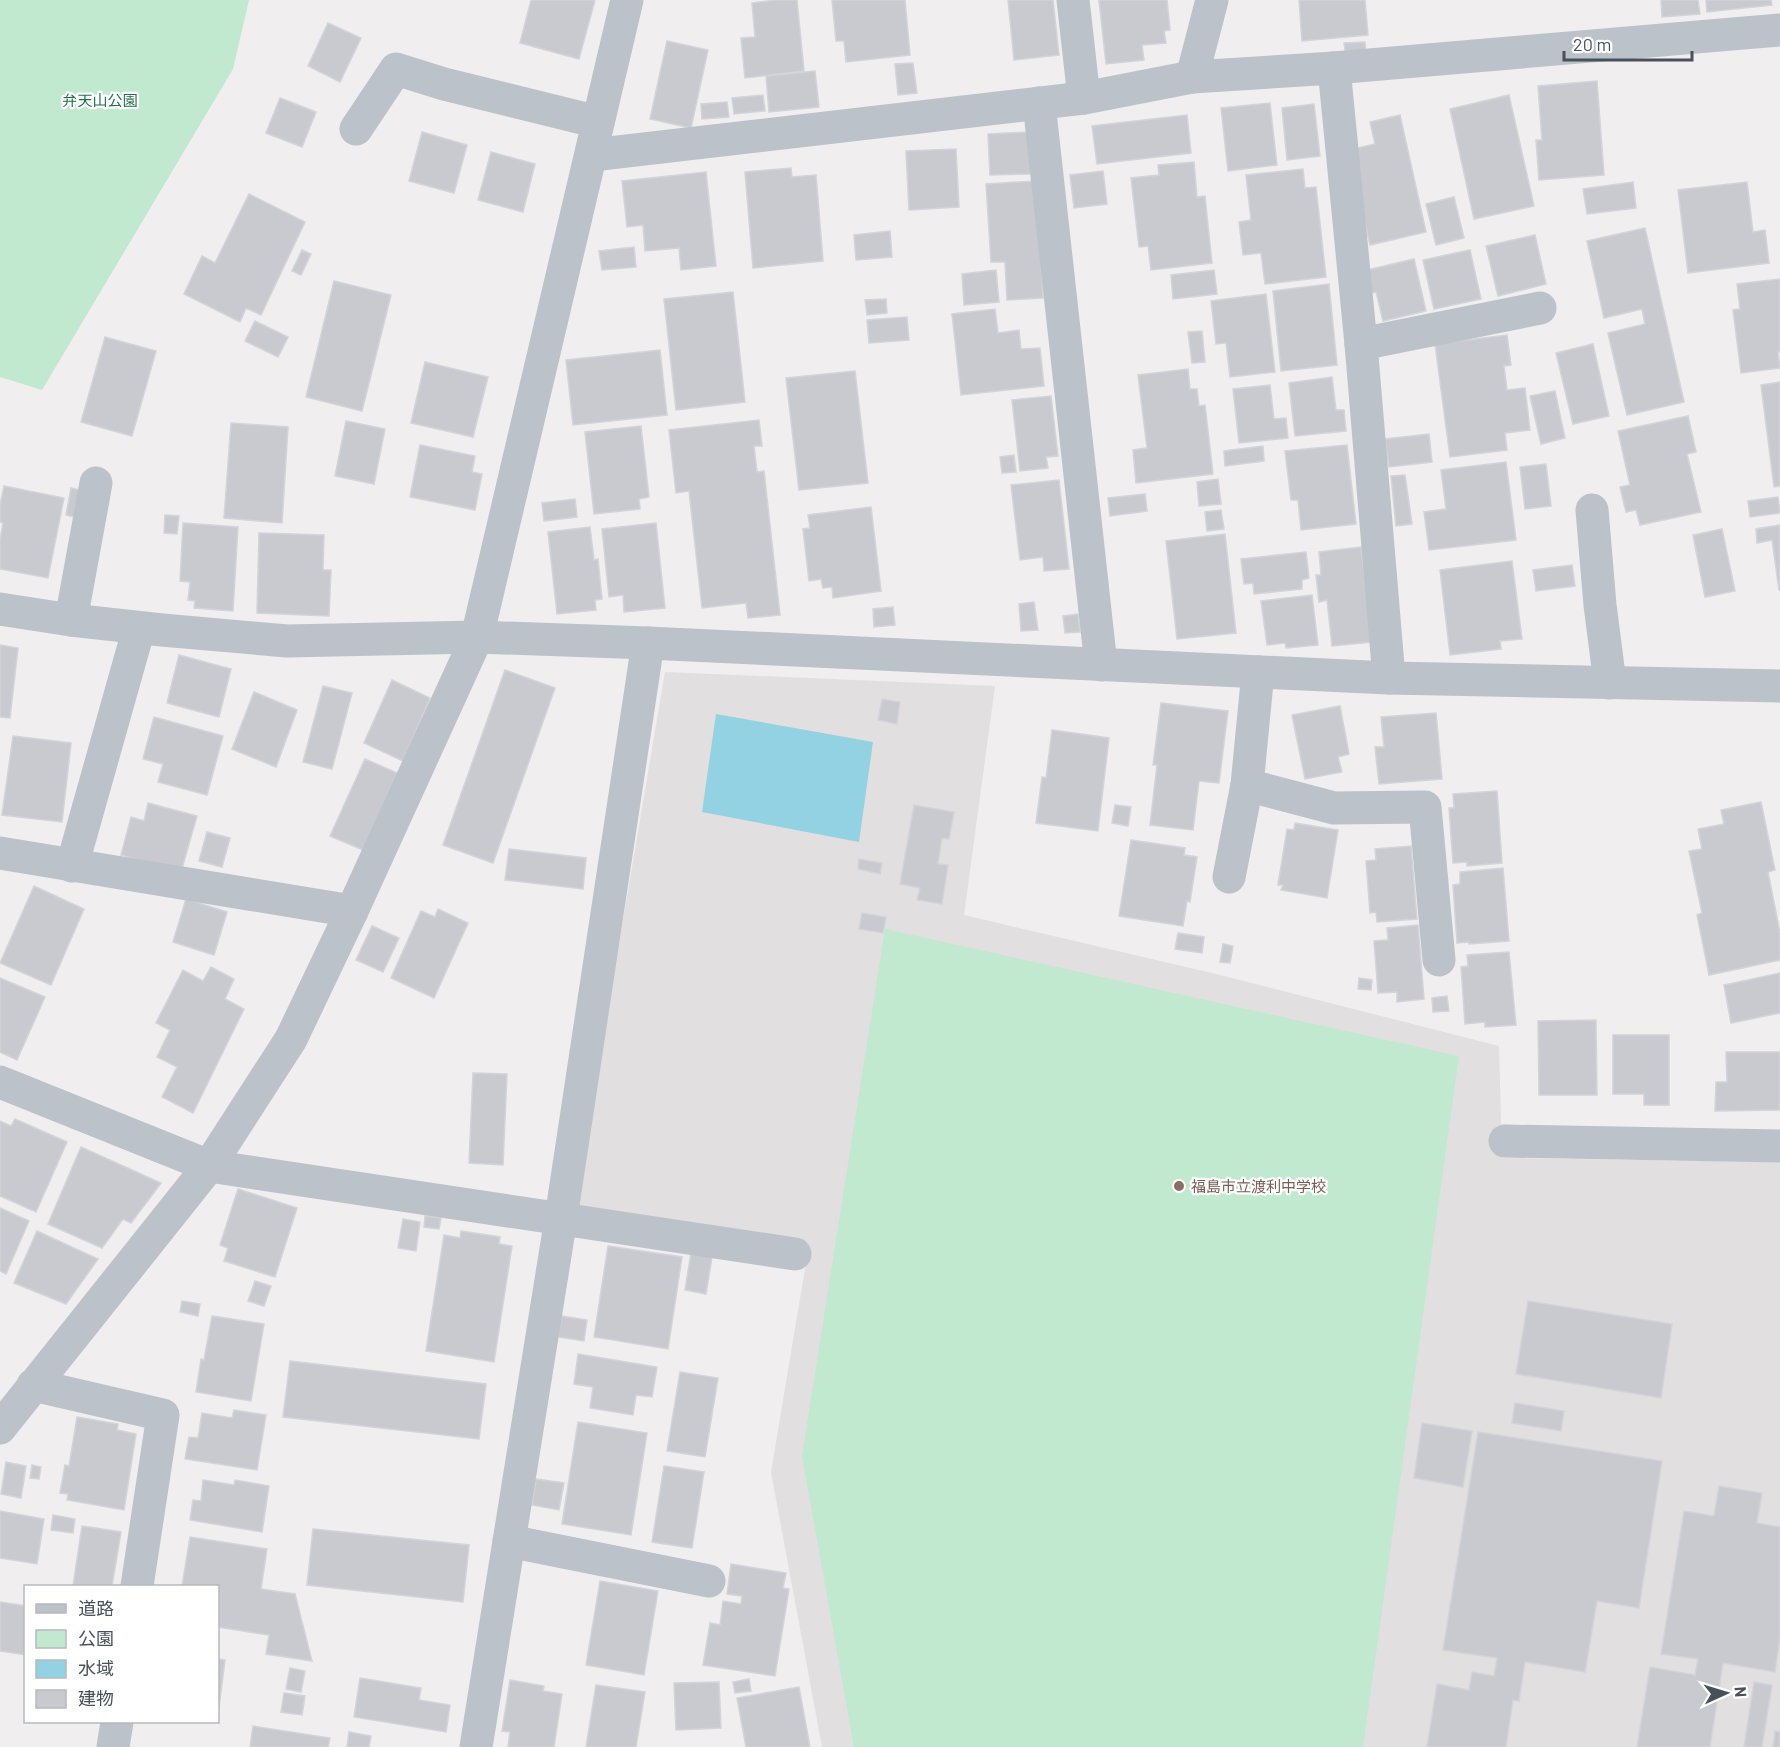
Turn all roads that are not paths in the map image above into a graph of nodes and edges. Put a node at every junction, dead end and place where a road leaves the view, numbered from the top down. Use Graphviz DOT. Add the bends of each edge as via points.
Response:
graph roads {
  1 [pos="627,0"];
  2 [pos="1073,0"];
  3 [pos="1212,0"];
  4 [pos="1780,30"];
  5 [pos="1334,68"];
  6 [pos="1192,77"];
  7 [pos="1084,98"];
  8 [pos="1039,104"];
  9 [pos="598,122"];
  10 [pos="356,129"];
  11 [pos="592,154"];
  12 [pos="1540,308"];
  13 [pos="1361,344"];
  14 [pos="96,483"];
  15 [pos="1592,510"];
  16 [pos="0,609"];
  17 [pos="71,620"];
  18 [pos="139,627"];
  19 [pos="477,637"];
  20 [pos="648,643"];
  21 [pos="1101,665"];
  22 [pos="1258,672"];
  23 [pos="1389,678"];
  24 [pos="1610,683"];
  25 [pos="1780,686"];
  26 [pos="1247,784"];
  27 [pos="0,853"];
  28 [pos="72,866"];
  29 [pos="1229,877"];
  30 [pos="352,911"];
  31 [pos="1439,960"];
  32 [pos="0,1082"];
  33 [pos="1505,1141"];
  34 [pos="1780,1146"];
  35 [pos="209,1166"];
  36 [pos="561,1218"];
  37 [pos="795,1254"];
  38 [pos="33,1385"];
  39 [pos="0,1428"];
  40 [pos="509,1541"];
  41 [pos="709,1581"];
  42 [pos="137,1585"];
  43 [pos="117,1723"];
  44 [pos="113,1747"];
  45 [pos="476,1747"];
  1 -- 9 [label="street"];
  2 -- 7 [label="street"];
  3 -- 6 [label="street"];
  4 -- 5 [label="street"];
  5 -- 6 [label="street"];
  5 -- 13 [label="street"];
  6 -- 7 [label="street"];
  7 -- 8 [label="street"];
  8 -- 11 [label="street"];
  8 -- 21 [label="street"];
  9 -- 10 [label="street" via="396,69"];
  9 -- 11 [label="street"];
  11 -- 19 [label="street"];
  12 -- 13 [label="street"];
  13 -- 23 [label="street"];
  14 -- 17 [label="street"];
  15 -- 24 [label="street"];
  16 -- 17 [label="street"];
  17 -- 18 [label="street"];
  18 -- 19 [label="street" via="287,641"];
  18 -- 28 [label="street"];
  19 -- 20 [label="street"];
  19 -- 30 [label="street"];
  20 -- 21 [label="street"];
  20 -- 36 [label="street"];
  21 -- 22 [label="street"];
  22 -- 23 [label="street"];
  22 -- 26 [label="street"];
  23 -- 24 [label="street"];
  24 -- 25 [label="street"];
  26 -- 29 [label="street"];
  26 -- 31 [label="street" via="1334,808 1425,807"];
  27 -- 28 [label="street"];
  28 -- 30 [label="street"];
  30 -- 35 [label="street" via="291,1039"];
  32 -- 35 [label="street"];
  33 -- 34 [label="street"];
  35 -- 36 [label="street"];
  35 -- 38 [label="street"];
  36 -- 37 [label="street"];
  36 -- 40 [label="street"];
  38 -- 39 [label="street"];
  38 -- 42 [label="street" via="163,1415"];
  40 -- 41 [label="street"];
  40 -- 45 [label="street"];
  43 -- 44 [label="street"];
}
